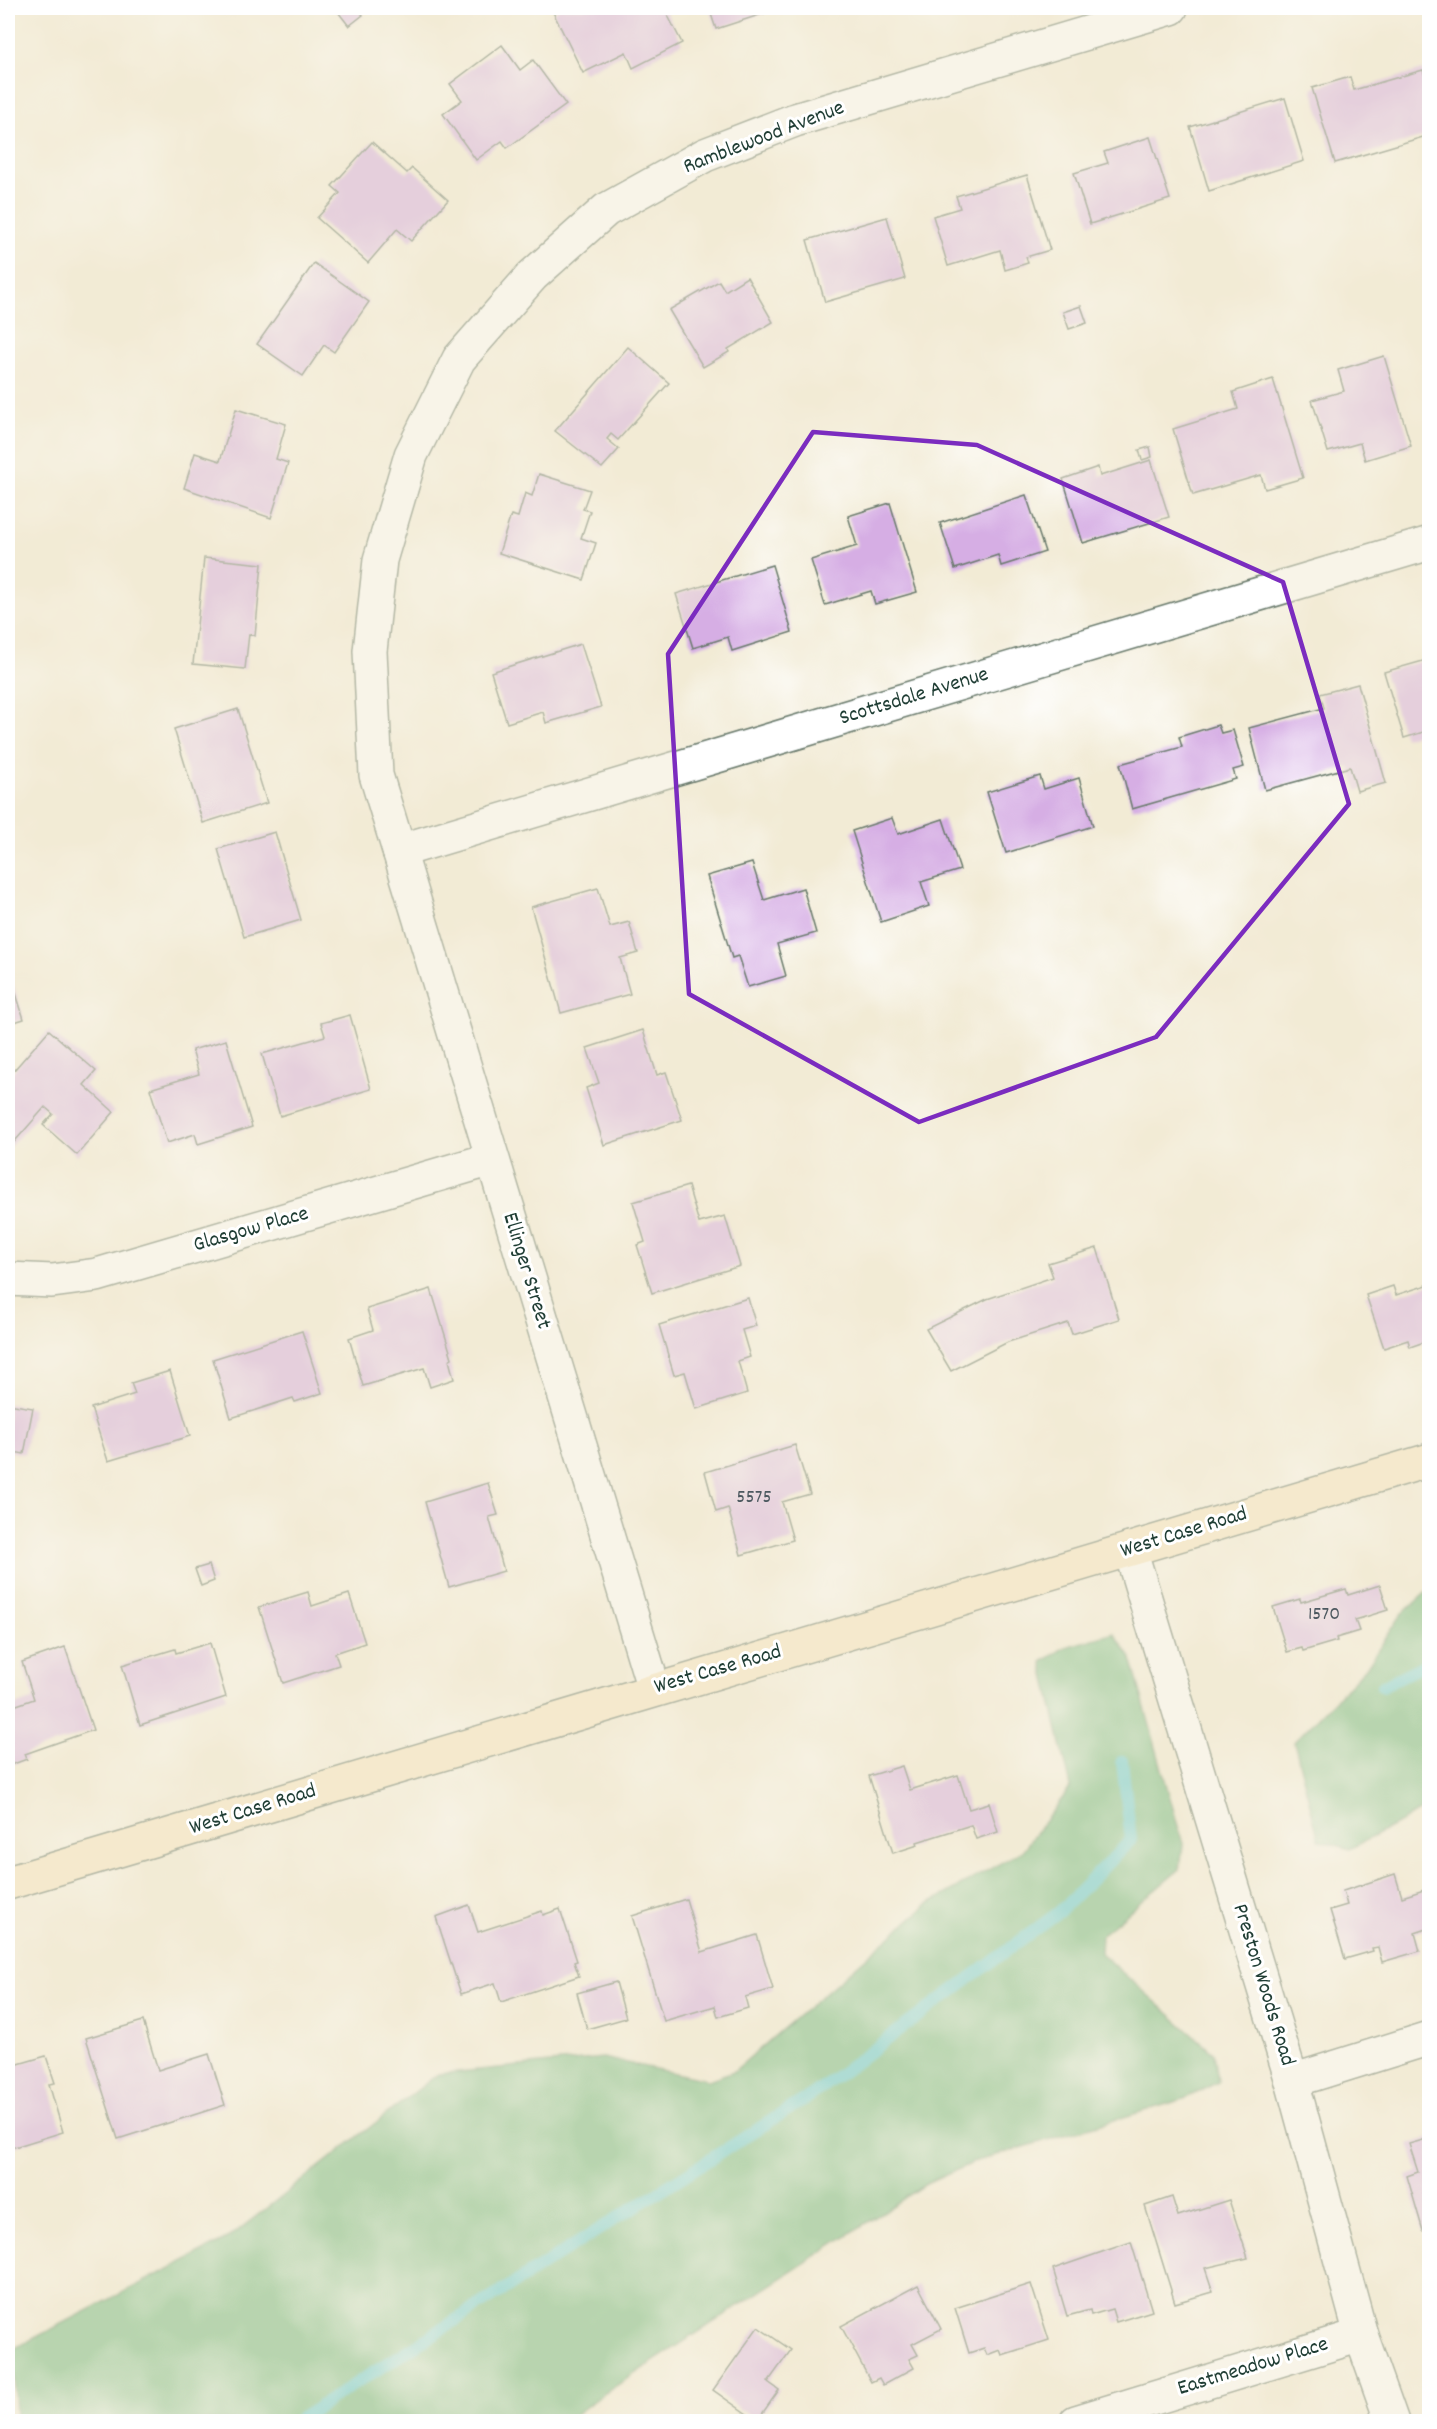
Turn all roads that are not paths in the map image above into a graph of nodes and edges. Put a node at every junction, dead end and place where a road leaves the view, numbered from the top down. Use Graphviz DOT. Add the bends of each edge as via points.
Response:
graph roads {
  1 [pos="1171,8"];
  2 [pos="1430,543"];
  3 [pos="399,851"];
  4 [pos="492,1160"];
  5 [pos="8,1279"];
  6 [pos="1430,1460"];
  7 [pos="1130,1549"];
  8 [pos="654,1689"];
  9 [pos="8,1883"];
  10 [pos="1430,2038"];
  11 [pos="1292,2081"];
  12 [pos="1362,2335"];
  13 [pos="1077,2421"];
  14 [pos="1392,2421"];
  1 -- 3 [label="street, Ramblewood Avenue" via="795,120 705,155 606,210 532,276 459,359 411,455 381,560 370,651 376,775"];
  2 -- 3 [label="street, Scottsdale Avenue"];
  3 -- 4 [label="street, Ellinger Street"];
  4 -- 5 [label="street, Glasgow Place" via="96,1275 52,1281"];
  4 -- 8 [label="street, Ellinger Street"];
  6 -- 7 [label="main road, West Case Road"];
  7 -- 8 [label="main road, West Case Road"];
  7 -- 11 [label="street, Preston Woods Road"];
  8 -- 9 [label="main road, West Case Road"];
  10 -- 11 [label="street"];
  11 -- 12 [label="street, Preston Woods Road"];
  12 -- 13 [label="street, Eastmeadow Place"];
  12 -- 14 [label="street, Preston Woods Road"];
}
